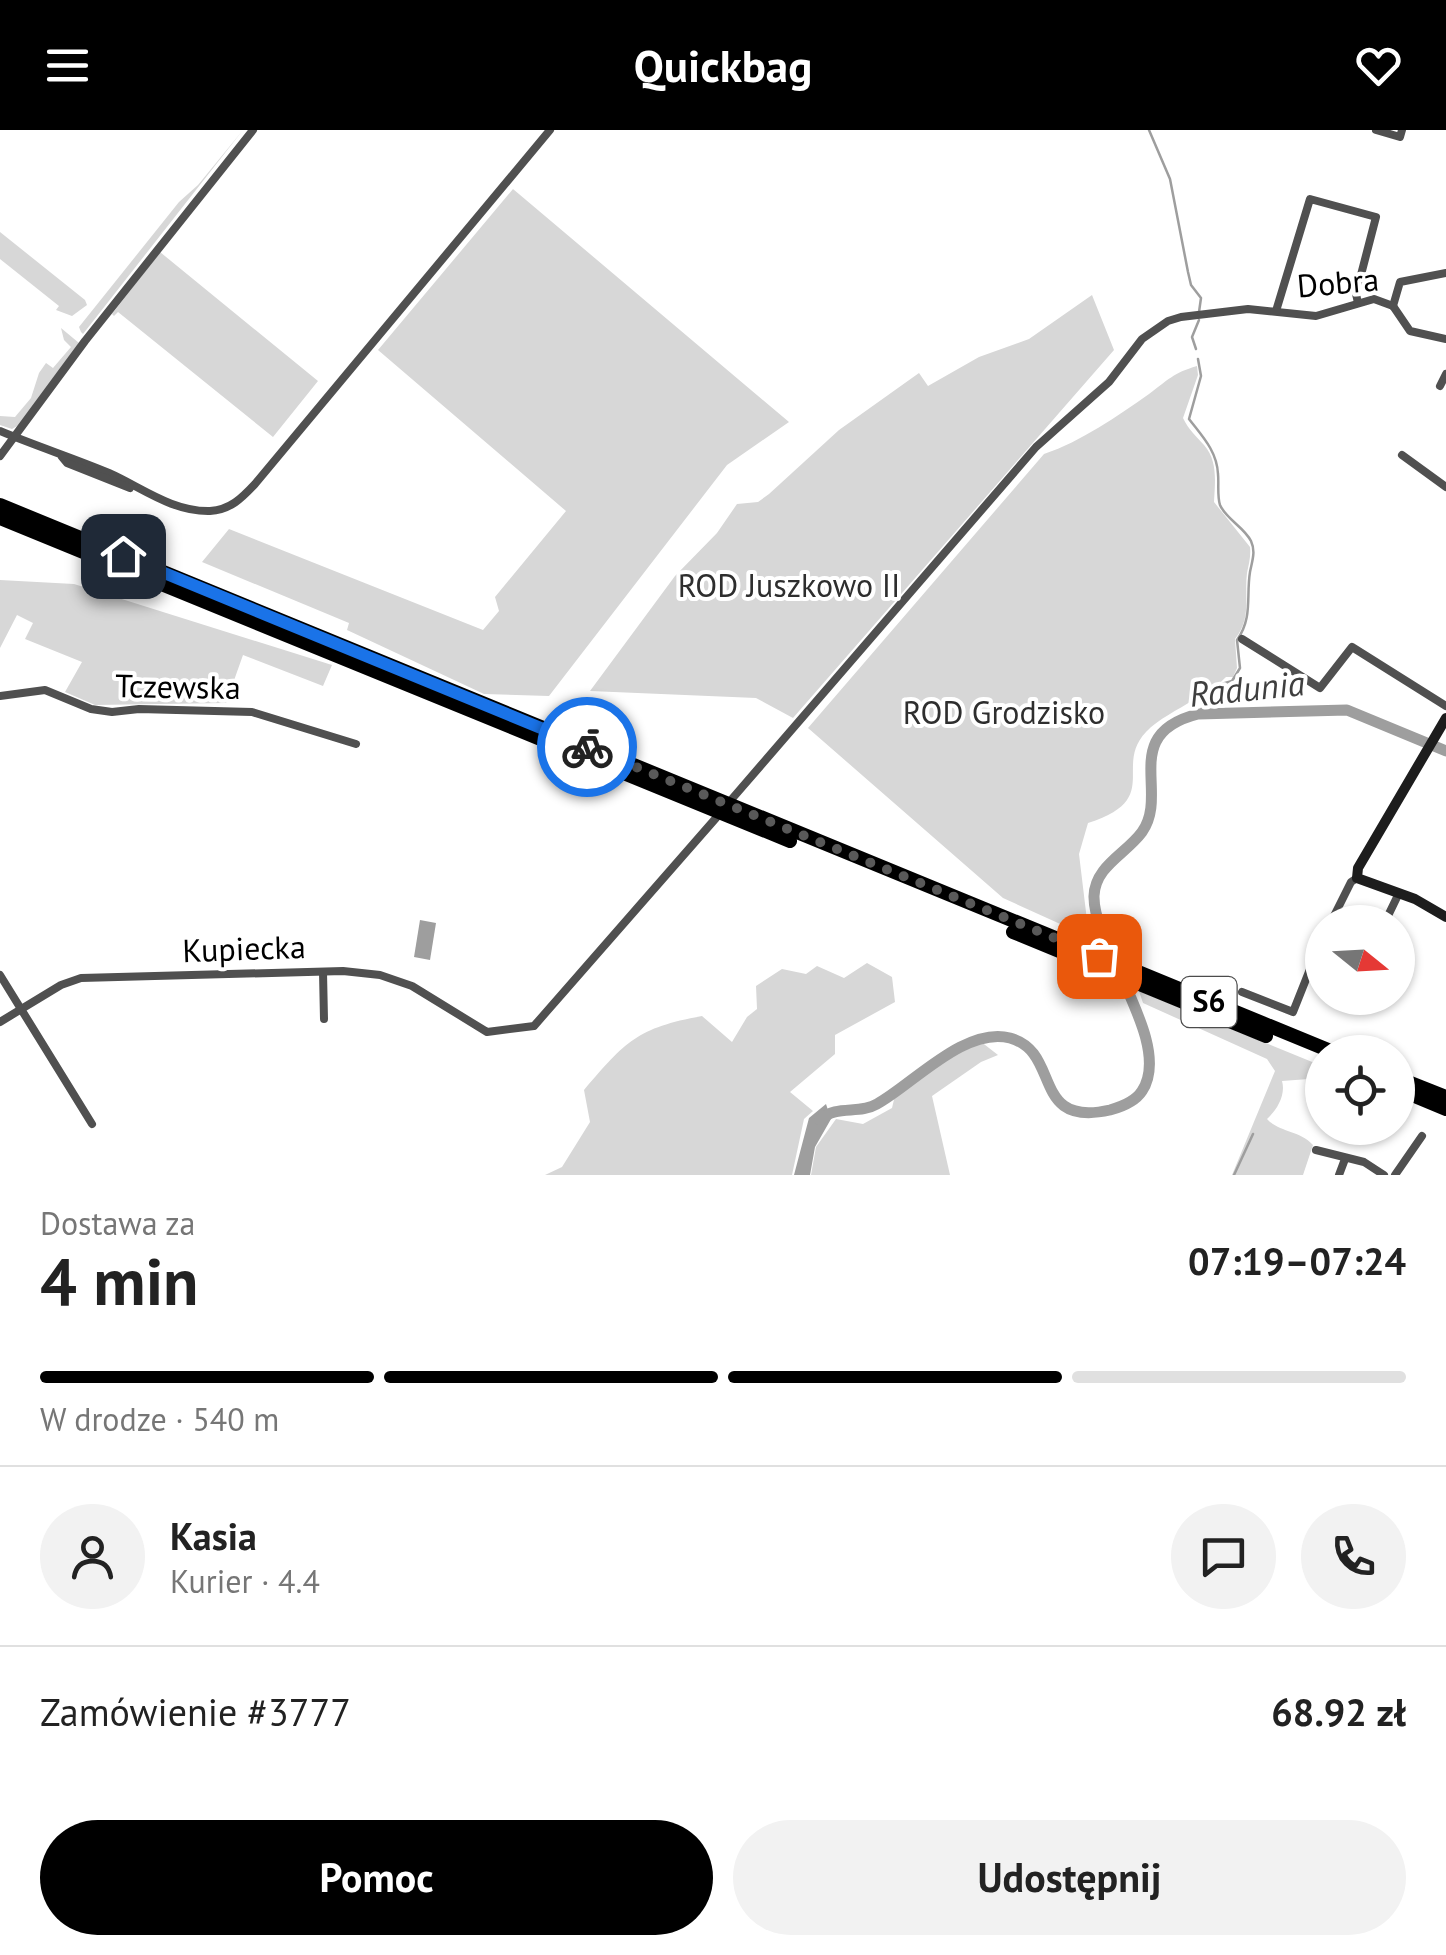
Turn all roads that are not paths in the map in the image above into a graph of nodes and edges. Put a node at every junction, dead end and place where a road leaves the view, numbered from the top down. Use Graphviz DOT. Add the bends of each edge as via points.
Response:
graph roads {
  1 [pos="254,130"];
  2 [pos="550,130"];
  3 [pos="1376,130"];
  4 [pos="1402,130"];
  5 [pos="1446,273"];
  6 [pos="1358,303"];
  7 [pos="1393,306"];
  8 [pos="1276,312"];
  9 [pos="1446,340"];
  10 [pos="1446,374"];
  11 [pos="1440,386"];
  12 [pos="0,432"];
  13 [pos="14,437"];
  14 [pos="1402,455"];
  15 [pos="0,456"];
  16 [pos="1446,488"];
  17 [pos="0,505"];
  18 [pos="0,518"];
  19 [pos="1242,639"];
  20 [pos="348,654"];
  21 [pos="0,696"];
  22 [pos="1446,706"];
  23 [pos="1446,718"];
  24 [pos="1440,735"];
  25 [pos="356,744"];
  26 [pos="718,806"];
  27 [pos="1357,878"];
  28 [pos="1399,893"];
  29 [pos="1340,905"];
  30 [pos="1393,905"];
  31 [pos="1446,917"];
  32 [pos="323,972"];
  33 [pos="0,974"];
  34 [pos="1305,982"];
  35 [pos="1242,992"];
  36 [pos="21,1009"];
  37 [pos="324,1020"];
  38 [pos="0,1022"];
  39 [pos="487,1032"];
  40 [pos="1285,1038"];
  41 [pos="1305,1044"];
  42 [pos="1305,1049"];
  43 [pos="1415,1085"];
  44 [pos="1415,1096"];
  45 [pos="1446,1098"];
  46 [pos="1446,1109"];
  47 [pos="92,1124"];
  48 [pos="1422,1136"];
  49 [pos="1316,1150"];
  50 [pos="1345,1159"];
  51 [pos="1340,1175"];
  52 [pos="1384,1175"];
  53 [pos="1395,1175"];
  1 -- 13 [label="street"];
  2 -- 13 [label="street" via="244,496 224,509 199,510"];
  3 -- 4 [label="street" via="1400,137"];
  5 -- 7 [label="street, Dobra" via="1400,282"];
  6 -- 7 [label="street, Dobra" via="1378,299"];
  6 -- 8 [label="street, Dobra" via="1321,315"];
  6 -- 8 [label="street" via="1376,217 1310,199"];
  7 -- 9 [label="street" via="1410,331"];
  8 -- 26 [label="street, Dobra" via="1174,318 1136,344 1109,382 1036,447"];
  10 -- 11 [label="street"];
  12 -- 13 [label="street"];
  13 -- 15 [label="street"];
  14 -- 16 [label="street"];
  17 -- 20 [label="highway"];
  18 -- 20 [label="highway"];
  19 -- 22 [label="street" via="1320,688 1352,646"];
  20 -- 26 [label="highway, S6"];
  21 -- 25 [label="street, Tczewska" via="45,690 112,712 252,712"];
  23 -- 24 [label="street"];
  24 -- 27 [label="street"];
  26 -- 39 [label="street, Dobra" via="534,1026"];
  26 -- 40 [label="highway, S6"];
  27 -- 28 [label="street"];
  27 -- 29 [label="street"];
  28 -- 30 [label="street"];
  28 -- 31 [label="street"];
  32 -- 36 [label="street, Kupiecka" via="81,978"];
  32 -- 37 [label="street"];
  32 -- 39 [label="street, Kupiecka" via="400,981"];
  33 -- 36 [label="street"];
  34 -- 35 [label="street" via="1293,1012"];
  36 -- 38 [label="street, Kupiecka"];
  36 -- 47 [label="street"];
  40 -- 41 [label="highway, S6"];
  40 -- 42 [label="highway, S6"];
  43 -- 45 [label="highway"];
  44 -- 46 [label="highway"];
  48 -- 53 [label="street"];
  49 -- 50 [label="street"];
  50 -- 51 [label="street"];
  50 -- 52 [label="street"];
}
